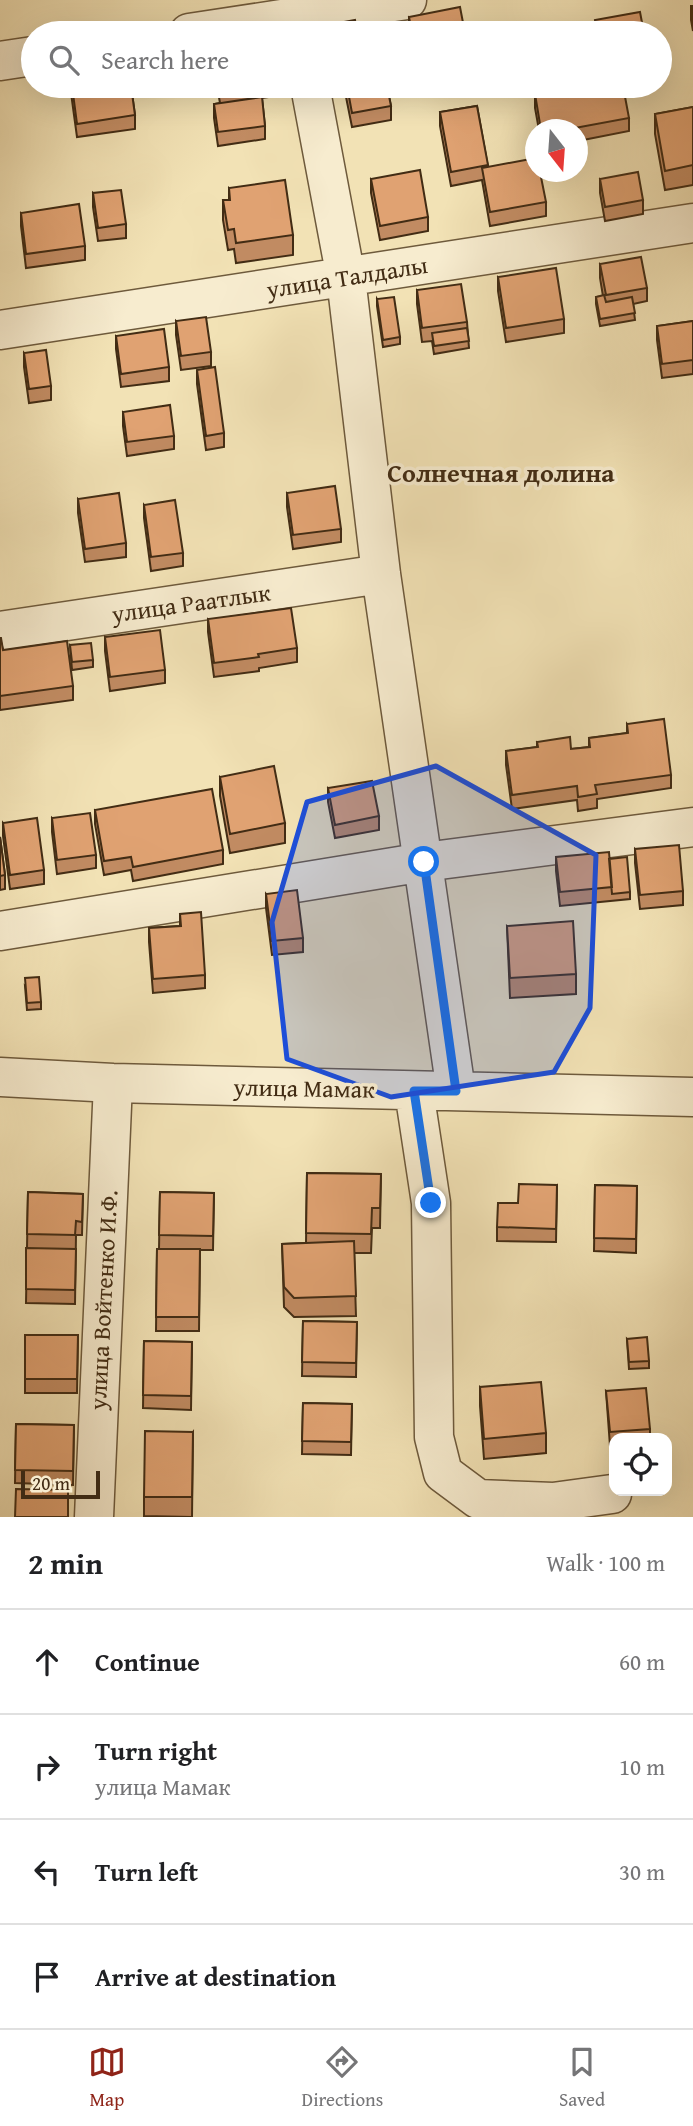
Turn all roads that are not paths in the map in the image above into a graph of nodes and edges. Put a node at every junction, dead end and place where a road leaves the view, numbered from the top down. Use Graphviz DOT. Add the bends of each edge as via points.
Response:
graph roads {
  1 [pos="407,0"];
  2 [pos="316,21"];
  3 [pos="21,58"];
  4 [pos="0,61"];
  5 [pos="312,98"];
  6 [pos="693,223"];
  7 [pos="346,278"];
  8 [pos="0,330"];
  9 [pos="381,575"];
  10 [pos="0,631"];
  11 [pos="693,827"];
  12 [pos="424,862"];
  13 [pos="0,931"];
  14 [pos="0,1077"];
  15 [pos="113,1083"];
  16 [pos="414,1091"];
  17 [pos="456,1091"];
  18 [pos="693,1097"];
  19 [pos="609,1494"];
  20 [pos="94,1517"];
  1 -- 2 [label="street"];
  3 -- 4 [label="street"];
  5 -- 7 [label="street"];
  6 -- 7 [label="street, улица Талдалы"];
  7 -- 8 [label="street, улица Талдалы"];
  7 -- 9 [label="street"];
  9 -- 10 [label="street, улица Раатлык"];
  9 -- 12 [label="street"];
  11 -- 12 [label="street"];
  12 -- 13 [label="street"];
  12 -- 17 [label="street"];
  14 -- 15 [label="street, улица Мамак"];
  15 -- 16 [label="street, улица Мамак"];
  15 -- 20 [label="street, улица Войтенко И.Ф."];
  16 -- 17 [label="street, улица Мамак"];
  16 -- 19 [label="street" via="431,1203 434,1437 443,1473 478,1499 553,1502"];
  17 -- 18 [label="street, улица Мамак"];
}
